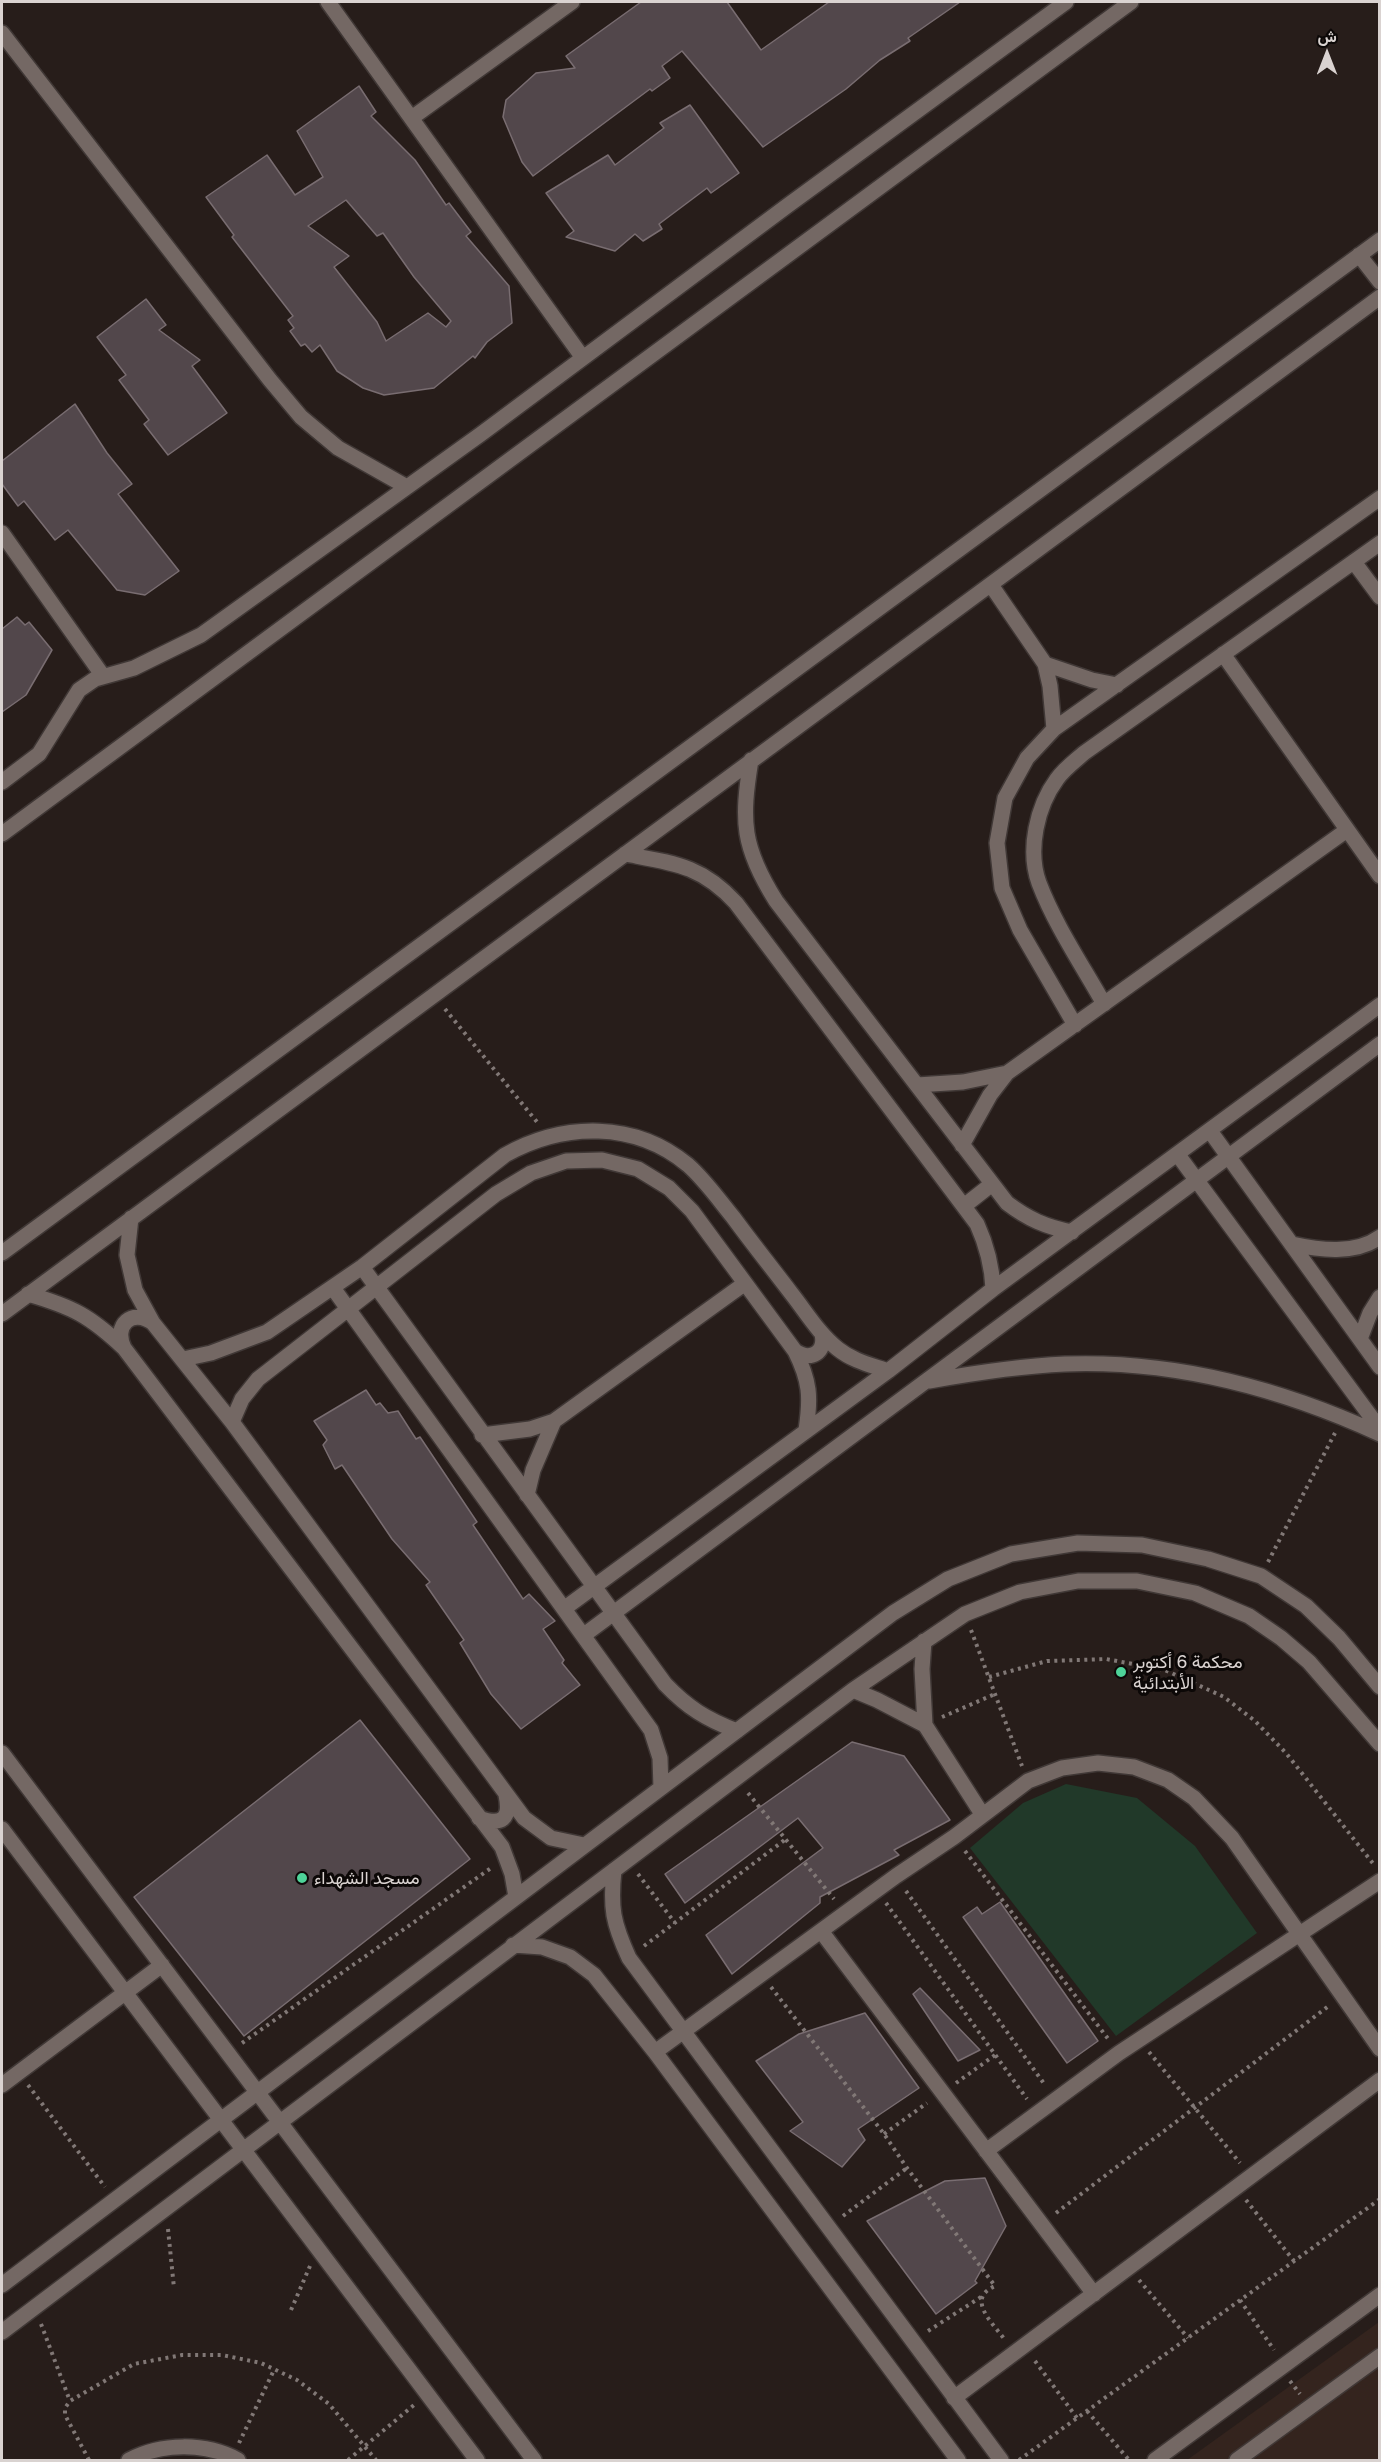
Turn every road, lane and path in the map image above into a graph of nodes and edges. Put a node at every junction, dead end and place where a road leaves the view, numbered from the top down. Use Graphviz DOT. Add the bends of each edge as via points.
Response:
graph roads {
  1 [pos="328,2"];
  2 [pos="572,2"];
  3 [pos="1066,2"];
  4 [pos="1131,2"];
  5 [pos="2,33"];
  6 [pos="413,117"];
  7 [pos="1380,240"];
  8 [pos="1359,255"];
  9 [pos="1380,282"];
  10 [pos="1380,297"];
  11 [pos="583,358"];
  12 [pos="407,487"];
  13 [pos="1380,498"];
  14 [pos="2,533"];
  15 [pos="1380,543"];
  16 [pos="1354,562"];
  17 [pos="991,585"];
  18 [pos="1380,597"];
  19 [pos="1223,654"];
  20 [pos="1045,664"];
  21 [pos="103,676"];
  22 [pos="1117,685"];
  23 [pos="1054,729"];
  24 [pos="751,760"];
  25 [pos="2,782"];
  26 [pos="1347,830"];
  27 [pos="2,834"];
  28 [pos="626,854"];
  29 [pos="1380,876"];
  30 [pos="434,995"];
  31 [pos="1104,1004"];
  32 [pos="1380,1005"];
  33 [pos="1075,1025"];
  34 [pos="1380,1044"];
  35 [pos="1007,1073"];
  36 [pos="917,1086"];
  37 [pos="1209,1131"];
  38 [pos="549,1136"];
  39 [pos="962,1145"];
  40 [pos="1178,1155"];
  41 [pos="1228,1157"];
  42 [pos="1196,1180"];
  43 [pos="992,1184"];
  44 [pos="964,1206"];
  45 [pos="131,1218"];
  46 [pos="1072,1232"];
  47 [pos="1380,1237"];
  48 [pos="1292,1244"];
  49 [pos="2,1253"];
  50 [pos="362,1267"];
  51 [pos="744,1284"];
  52 [pos="333,1288"];
  53 [pos="376,1288"];
  54 [pos="993,1289"];
  55 [pos="28,1294"];
  56 [pos="1380,1297"];
  57 [pos="348,1309"];
  58 [pos="2,1314"];
  59 [pos="153,1323"];
  60 [pos="822,1334"];
  61 [pos="1360,1339"];
  62 [pos="124,1348"];
  63 [pos="795,1351"];
  64 [pos="183,1359"];
  65 [pos="1380,1367"];
  66 [pos="888,1371"];
  67 [pos="926,1382"];
  68 [pos="1343,1417"];
  69 [pos="554,1421"];
  70 [pos="232,1422"];
  71 [pos="1380,1429"];
  72 [pos="806,1430"];
  73 [pos="1380,1434"];
  74 [pos="482,1435"];
  75 [pos="527,1495"];
  76 [pos="1261,1576"];
  77 [pos="594,1588"];
  78 [pos="565,1608"];
  79 [pos="613,1613"];
  80 [pos="965,1614"];
  81 [pos="584,1635"];
  82 [pos="924,1641"];
  83 [pos="989,1677"];
  84 [pos="1380,1687"];
  85 [pos="853,1690"];
  86 [pos="995,1694"];
  87 [pos="925,1725"];
  88 [pos="737,1731"];
  89 [pos="1380,1744"];
  90 [pos="2,1753"];
  91 [pos="736,1778"];
  92 [pos="1028,1781"];
  93 [pos="661,1788"];
  94 [pos="506,1795"];
  95 [pos="982,1814"];
  96 [pos="479,1818"];
  97 [pos="2,1829"];
  98 [pos="954,1837"];
  99 [pos="786,1839"];
  100 [pos="584,1845"];
  101 [pos="507,1857"];
  102 [pos="627,1860"];
  103 [pos="614,1870"];
  104 [pos="1380,1871"];
  105 [pos="896,1876"];
  106 [pos="1380,1881"];
  107 [pos="877,1890"];
  108 [pos="516,1898"];
  109 [pos="845,1913"];
  110 [pos="675,1923"];
  111 [pos="821,1931"];
  112 [pos="1298,1934"];
  113 [pos="513,1945"];
  114 [pos="629,1958"];
  115 [pos="162,1965"];
  116 [pos="762,1974"];
  117 [pos="126,1992"];
  118 [pos="1342,1996"];
  119 [pos="683,2031"];
  120 [pos="1139,2040"];
  121 [pos="1380,2049"];
  122 [pos="655,2052"];
  123 [pos="226,2053"];
  124 [pos="1119,2053"];
  125 [pos="19,2072"];
  126 [pos="1380,2080"];
  127 [pos="2,2085"];
  128 [pos="256,2093"];
  129 [pos="1056,2100"];
  130 [pos="1195,2108"];
  131 [pos="1038,2114"];
  132 [pos="220,2120"];
  133 [pos="279,2123"];
  134 [pos="243,2150"];
  135 [pos="987,2151"];
  136 [pos="907,2168"];
  137 [pos="1251,2176"];
  138 [pos="1236,2187"];
  139 [pos="1380,2199"];
  140 [pos="115,2200"];
  141 [pos="166,2208"];
  142 [pos="1042,2224"];
  143 [pos="828,2227"];
  144 [pos="317,2248"];
  145 [pos="1294,2261"];
  146 [pos="1129,2268"];
  147 [pos="2,2285"];
  148 [pos="174,2288"];
  149 [pos="1094,2294"];
  150 [pos="1380,2295"];
  151 [pos="981,2297"];
  152 [pos="1240,2300"];
  153 [pos="34,2307"];
  154 [pos="291,2310"];
  155 [pos="2,2332"];
  156 [pos="1188,2338"];
  157 [pos="912,2341"];
  158 [pos="1019,2349"];
  159 [pos="1380,2356"];
  160 [pos="1282,2367"];
  161 [pos="274,2370"];
  162 [pos="427,2394"];
  163 [pos="954,2398"];
  164 [pos="70,2401"];
  165 [pos="1309,2408"];
  166 [pos="1087,2411"];
  167 [pos="1077,2418"];
  168 [pos="365,2447"];
  169 [pos="235,2459"];
  170 [pos="89,2460"];
  171 [pos="129,2460"];
  172 [pos="348,2460"];
  173 [pos="376,2460"];
  174 [pos="477,2460"];
  175 [pos="534,2460"];
  176 [pos="958,2460"];
  177 [pos="1001,2460"];
  178 [pos="1019,2460"];
  179 [pos="1129,2460"];
  180 [pos="1155,2460"];
  181 [pos="1237,2460"];
  1 -- 6 [label="street"];
  2 -- 6 [label="street"];
  3 -- 11 [label="street"];
  4 -- 27 [label="street"];
  5 -- 12 [label="street" via="301,417 338,448"];
  6 -- 11 [label="street"];
  7 -- 8 [label="street"];
  8 -- 9 [label="street"];
  8 -- 49 [label="street"];
  10 -- 17 [label="street"];
  11 -- 12 [label="street"];
  12 -- 21 [label="street" via="201,635 134,668"];
  13 -- 22 [label="street"];
  14 -- 21 [label="street"];
  15 -- 16 [label="street"];
  16 -- 18 [label="street"];
  16 -- 19 [label="street"];
  17 -- 20 [label="street"];
  17 -- 24 [label="street"];
  19 -- 26 [label="street"];
  19 -- 31 [label="street" via="1084,753 1058,778 1040,810 1034,845 1038,881"];
  20 -- 22 [label="street"];
  20 -- 23 [label="street"];
  21 -- 25 [label="street" via="79,690 39,754"];
  22 -- 23 [label="street"];
  23 -- 33 [label="street" via="1027,758 1005,798 997,843 1002,888 1020,930"];
  24 -- 28 [label="street"];
  24 -- 36 [label="street" via="744,802 746,828 762,878"];
  26 -- 29 [label="street"];
  26 -- 31 [label="street"];
  28 -- 30 [label="street"];
  28 -- 44 [label="street" via="684,866 721,887"];
  30 -- 38 [label="path"];
  30 -- 45 [label="street"];
  31 -- 33 [label="street"];
  32 -- 37 [label="street"];
  33 -- 35 [label="street"];
  34 -- 41 [label="street"];
  35 -- 36 [label="street"];
  35 -- 39 [label="street"];
  36 -- 39 [label="street"];
  37 -- 40 [label="street"];
  37 -- 41 [label="street"];
  38 -- 50 [label="street" via="506,1155"];
  38 -- 60 [label="street" via="583,1130 621,1132 654,1143 688,1166 713,1192"];
  39 -- 43 [label="street"];
  40 -- 42 [label="street"];
  40 -- 46 [label="street"];
  41 -- 42 [label="street"];
  41 -- 48 [label="street"];
  42 -- 67 [label="street"];
  42 -- 71 [label="street"];
  43 -- 44 [label="street"];
  43 -- 46 [label="street" via="1007,1203 1027,1218 1049,1228"];
  44 -- 54 [label="street" via="987,1245"];
  45 -- 55 [label="street"];
  45 -- 59 [label="street" via="127,1255 135,1290"];
  46 -- 54 [label="street"];
  47 -- 48 [label="street" via="1348,1248 1320,1250"];
  48 -- 61 [label="street"];
  50 -- 52 [label="street"];
  50 -- 53 [label="street"];
  51 -- 53 [label="street" via="692,1211 669,1188 638,1169 602,1160 566,1161 531,1173 496,1194"];
  51 -- 63 [label="street"];
  51 -- 69 [label="street"];
  52 -- 57 [label="street"];
  52 -- 64 [label="street" via="267,1332 212,1353"];
  53 -- 57 [label="street"];
  53 -- 74 [label="street"];
  54 -- 66 [label="street"];
  55 -- 58 [label="street"];
  55 -- 62 [label="street" via="64,1304 97,1323"];
  56 -- 61 [label="street"];
  57 -- 70 [label="street" via="258,1378 242,1399"];
  57 -- 78 [label="street"];
  59 -- 62 [label="street" via="145,1317 126,1321 120,1339"];
  59 -- 64 [label="street"];
  60 -- 63 [label="street" via="822,1349 817,1354 809,1357"];
  60 -- 66 [label="street" via="847,1355"];
  61 -- 65 [label="street"];
  62 -- 96 [label="street"];
  63 -- 72 [label="street" via="809,1388"];
  64 -- 70 [label="street"];
  66 -- 72 [label="street"];
  67 -- 68 [label="street" via="996,1369 1066,1364 1137,1367 1208,1376 1276,1393"];
  67 -- 79 [label="street"];
  68 -- 73 [label="street"];
  68 -- 76 [label="path"];
  69 -- 74 [label="street"];
  69 -- 75 [label="street"];
  70 -- 94 [label="street"];
  72 -- 77 [label="street"];
  74 -- 75 [label="street"];
  75 -- 77 [label="street"];
  76 -- 84 [label="street" via="1306,1606"];
  76 -- 88 [label="street" via="1208,1559 1142,1545 1078,1543 1011,1554 948,1579 893,1613"];
  77 -- 78 [label="street"];
  77 -- 79 [label="street"];
  78 -- 81 [label="street"];
  79 -- 81 [label="street"];
  79 -- 88 [label="street" via="685,1705"];
  80 -- 82 [label="street"];
  80 -- 83 [label="path"];
  80 -- 89 [label="street" via="1020,1592 1078,1581 1137,1581 1195,1593 1249,1616 1281,1638 1309,1662"];
  81 -- 93 [label="street" via="651,1730 660,1758"];
  82 -- 85 [label="street"];
  82 -- 87 [label="street"];
  83 -- 86 [label="path"];
  83 -- 104 [label="path" via="1047,1661 1107,1659 1165,1670 1224,1697 1286,1753"];
  85 -- 87 [label="street"];
  85 -- 91 [label="street"];
  86 -- 87 [label="path"];
  86 -- 92 [label="path"];
  87 -- 95 [label="street"];
  88 -- 93 [label="street"];
  90 -- 115 [label="street"];
  91 -- 99 [label="path"];
  91 -- 102 [label="street"];
  92 -- 95 [label="street"];
  92 -- 112 [label="street" via="1062,1768 1098,1763 1134,1767 1168,1780 1194,1798 1232,1838"];
  93 -- 100 [label="street"];
  94 -- 96 [label="street" via="507,1812 502,1820"];
  94 -- 100 [label="street" via="536,1829 551,1838"];
  95 -- 98 [label="street"];
  96 -- 101 [label="street"];
  97 -- 117 [label="street"];
  98 -- 105 [label="street"];
  98 -- 124 [label="path"];
  99 -- 109 [label="path"];
  99 -- 110 [label="path"];
  100 -- 108 [label="street"];
  101 -- 108 [label="street"];
  101 -- 123 [label="path"];
  102 -- 103 [label="street"];
  102 -- 110 [label="path"];
  103 -- 113 [label="street"];
  103 -- 114 [label="street" via="614,1920"];
  105 -- 107 [label="street"];
  105 -- 129 [label="path"];
  106 -- 112 [label="street"];
  107 -- 109 [label="street"];
  107 -- 131 [label="path"];
  108 -- 128 [label="street"];
  109 -- 111 [label="street"];
  110 -- 114 [label="path"];
  111 -- 116 [label="street"];
  111 -- 135 [label="street"];
  112 -- 118 [label="street"];
  112 -- 120 [label="street"];
  113 -- 122 [label="street" via="542,1947 570,1957 594,1975"];
  113 -- 133 [label="street"];
  114 -- 119 [label="street"];
  115 -- 117 [label="street"];
  115 -- 123 [label="street"];
  116 -- 119 [label="street"];
  116 -- 136 [label="path"];
  117 -- 125 [label="street"];
  117 -- 132 [label="street"];
  118 -- 121 [label="street"];
  118 -- 130 [label="path"];
  119 -- 122 [label="street"];
  119 -- 143 [label="street"];
  120 -- 124 [label="street"];
  120 -- 130 [label="path"];
  122 -- 176 [label="street"];
  123 -- 128 [label="street"];
  124 -- 129 [label="street"];
  125 -- 127 [label="street"];
  125 -- 140 [label="path"];
  126 -- 137 [label="street"];
  128 -- 132 [label="street"];
  128 -- 133 [label="street"];
  129 -- 131 [label="street"];
  130 -- 137 [label="path"];
  130 -- 142 [label="path"];
  131 -- 135 [label="street"];
  132 -- 134 [label="street"];
  132 -- 140 [label="street"];
  133 -- 134 [label="street"];
  133 -- 175 [label="street"];
  134 -- 141 [label="street"];
  134 -- 144 [label="street"];
  135 -- 142 [label="street"];
  136 -- 143 [label="path"];
  136 -- 151 [label="path" via="994,2286"];
  137 -- 138 [label="street"];
  138 -- 145 [label="path"];
  138 -- 146 [label="street"];
  139 -- 145 [label="path"];
  140 -- 147 [label="street"];
  141 -- 148 [label="path"];
  141 -- 153 [label="street"];
  142 -- 149 [label="street"];
  143 -- 157 [label="street"];
  144 -- 154 [label="path"];
  144 -- 162 [label="street"];
  145 -- 152 [label="path"];
  146 -- 149 [label="street"];
  146 -- 156 [label="path"];
  149 -- 158 [label="street"];
  150 -- 160 [label="street"];
  151 -- 157 [label="path"];
  151 -- 158 [label="path" via="982,2308"];
  152 -- 156 [label="path"];
  152 -- 160 [label="path"];
  153 -- 155 [label="street"];
  153 -- 164 [label="path"];
  156 -- 166 [label="path"];
  157 -- 163 [label="street"];
  158 -- 163 [label="street"];
  158 -- 167 [label="path"];
  159 -- 165 [label="street"];
  160 -- 165 [label="path"];
  160 -- 180 [label="street"];
  161 -- 164 [label="path" via="261,2363 222,2355 182,2355 134,2364"];
  161 -- 168 [label="path" via="297,2380 329,2404"];
  161 -- 169 [label="path"];
  162 -- 168 [label="path"];
  162 -- 174 [label="street"];
  163 -- 177 [label="street"];
  164 -- 170 [label="path" via="64,2408 65,2415"];
  165 -- 181 [label="street"];
  166 -- 167 [label="path"];
  166 -- 179 [label="path"];
  167 -- 178 [label="path"];
  168 -- 172 [label="path"];
  168 -- 173 [label="path"];
  169 -- 171 [label="street" via="203,2448 173,2447 143,2452"];
}
